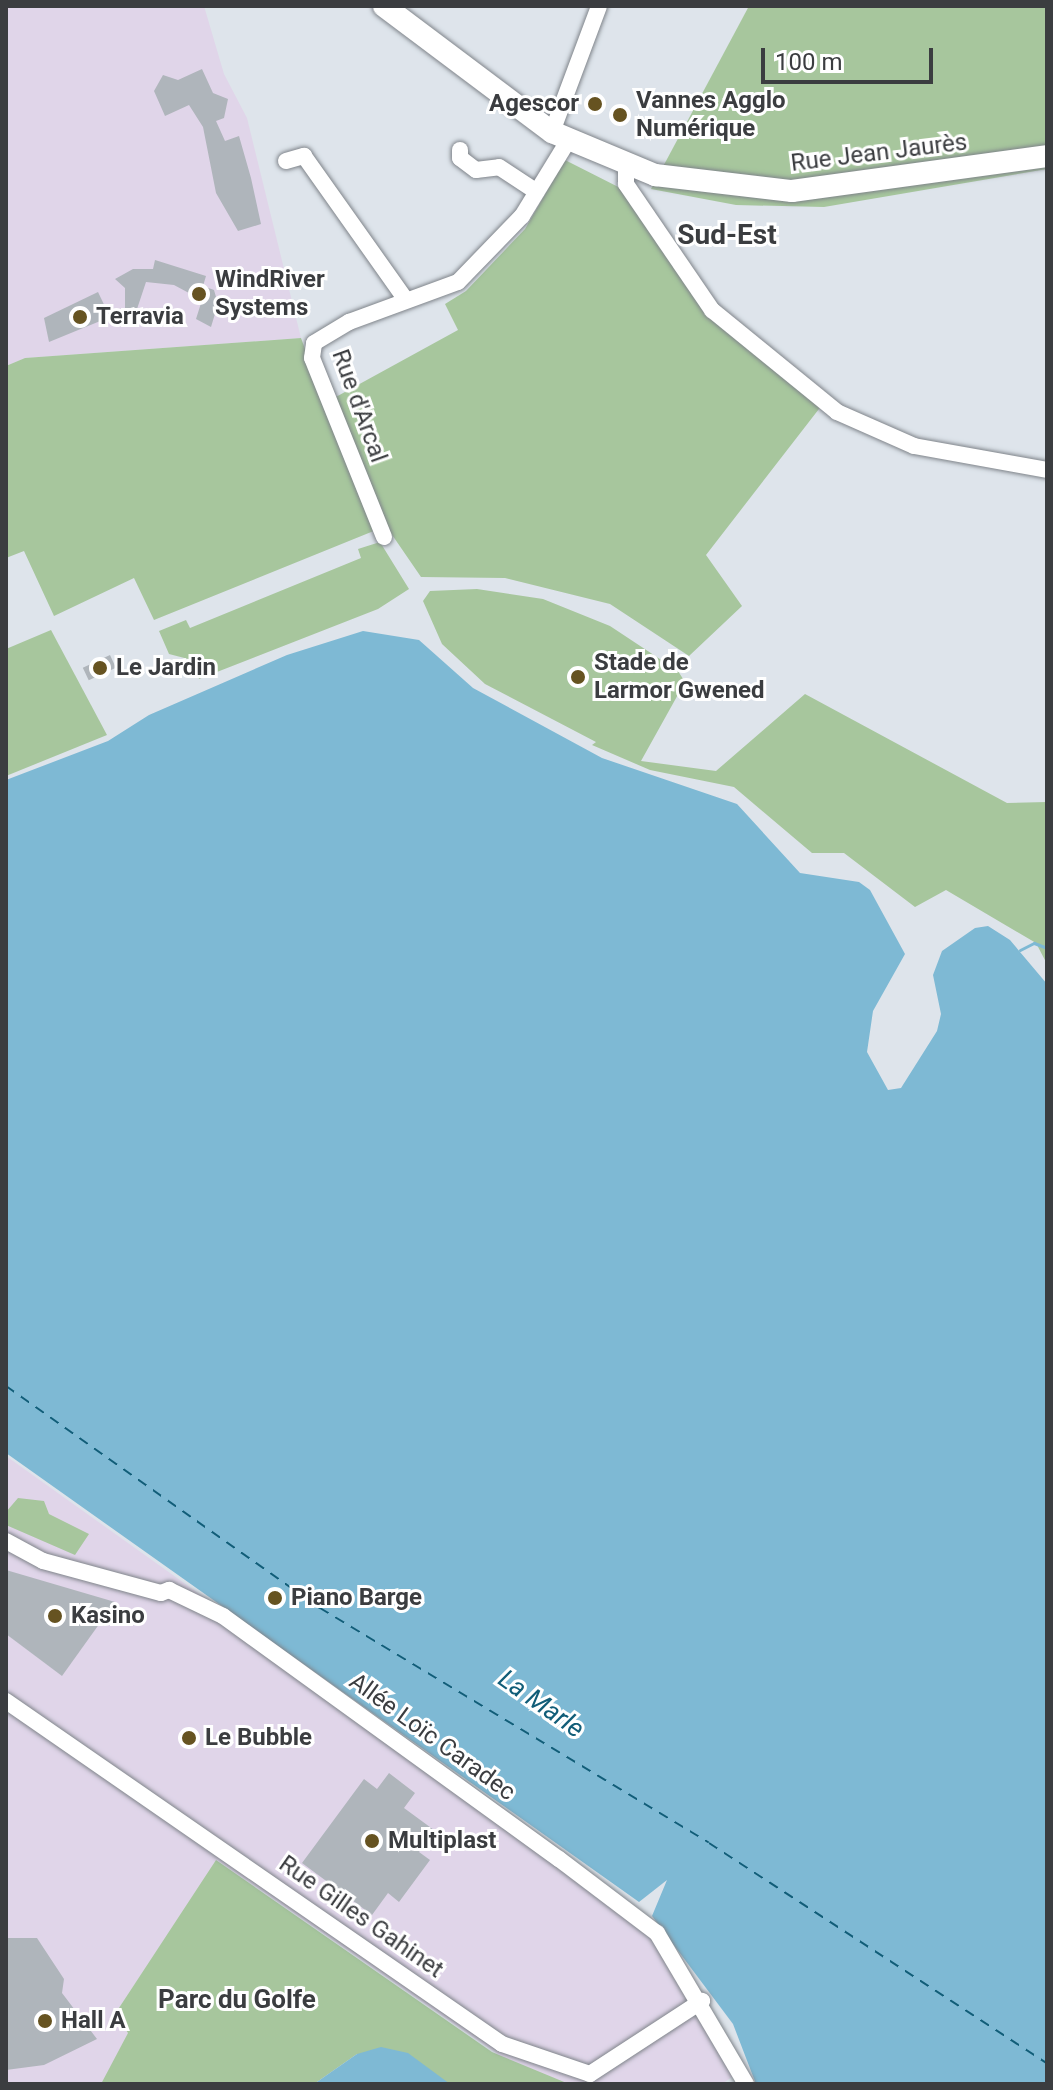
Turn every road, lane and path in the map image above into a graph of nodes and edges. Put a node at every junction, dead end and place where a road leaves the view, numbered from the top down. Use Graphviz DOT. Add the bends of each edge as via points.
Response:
graph roads {
  1 [pos="384,6"];
  2 [pos="599,6"];
  3 [pos="560,136"];
  4 [pos="460,150"];
  5 [pos="1047,156"];
  6 [pos="286,161"];
  7 [pos="626,168"];
  8 [pos="537,192"];
  9 [pos="406,300"];
  10 [pos="1047,470"];
  11 [pos="384,537"];
  12 [pos="6,1541"];
  13 [pos="6,1701"];
  14 [pos="702,2001"];
  15 [pos="746,2084"];
  1 -- 3 [label="main road, Rue Jean Jaurès"];
  2 -- 3 [label="street, Rue d'Arcal"];
  3 -- 7 [label="main road, Rue Jean Jaurès"];
  3 -- 8 [label="street, Rue d'Arcal"];
  4 -- 8 [label="street" via="460,158 476,170 499,167"];
  5 -- 7 [label="main road, Rue Jean Jaurès" via="792,191 728,188"];
  6 -- 9 [label="street" via="304,156"];
  7 -- 10 [label="street" via="626,184 704,301 821,400 892,439"];
  8 -- 9 [label="street, Rue d'Arcal" via="510,231 458,282"];
  9 -- 11 [label="street, Rue d'Arcal" via="324,333 312,351"];
  12 -- 14 [label="street, Allée Loïc Caradec" via="43,1561 161,1593 169,1590 223,1616 657,1933"];
  13 -- 14 [label="street, Rue Gilles Gahinet" via="502,2044 590,2074"];
  14 -- 15 [label="street, Allée Loïc Caradec"];
}
